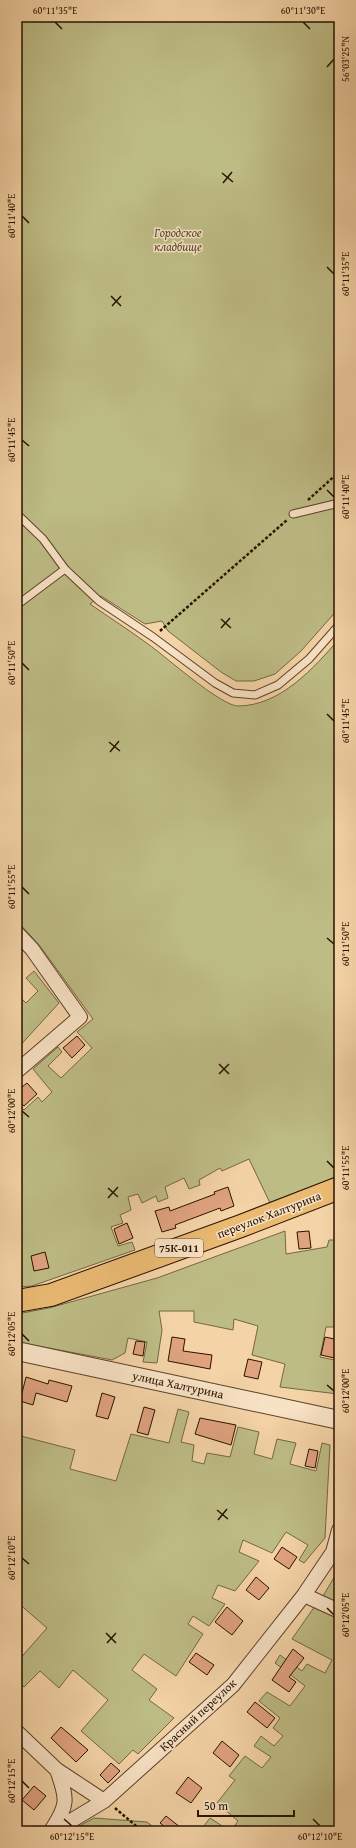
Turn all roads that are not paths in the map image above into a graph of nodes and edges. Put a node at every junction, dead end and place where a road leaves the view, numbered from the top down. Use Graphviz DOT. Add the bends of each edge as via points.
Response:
graph roads {
  1 [pos="339,503"];
  2 [pos="17,514"];
  3 [pos="293,514"];
  4 [pos="65,569"];
  5 [pos="17,605"];
  6 [pos="339,624"];
  7 [pos="17,933"];
  8 [pos="17,1071"];
  9 [pos="339,1188"];
  10 [pos="17,1301"];
  11 [pos="17,1351"];
  12 [pos="339,1420"];
  13 [pos="339,1530"];
  14 [pos="304,1595"];
  15 [pos="339,1611"];
  16 [pos="17,1732"];
  17 [pos="58,1770"];
  18 [pos="104,1801"];
  19 [pos="52,1831"];
  1 -- 3 [label="lane"];
  2 -- 4 [label="lane" via="43,539"];
  4 -- 5 [label="lane"];
  4 -- 6 [label="lane" via="99,600 215,683 233,693 255,695 278,685 309,659"];
  7 -- 8 [label="street" via="32,949 80,1017"];
  9 -- 10 [label="main road, переулок Халтурина / 75К-011" via="51,1295"];
  11 -- 12 [label="street, улица Халтурина"];
  13 -- 14 [label="street, Красный переулок" via="333,1552"];
  14 -- 15 [label="street"];
  14 -- 18 [label="street, Красный переулок" via="233,1685"];
  16 -- 17 [label="street"];
  17 -- 18 [label="street"];
  17 -- 19 [label="street" via="66,1793 64,1812"];
  18 -- 19 [label="street, Красный переулок"];
}
